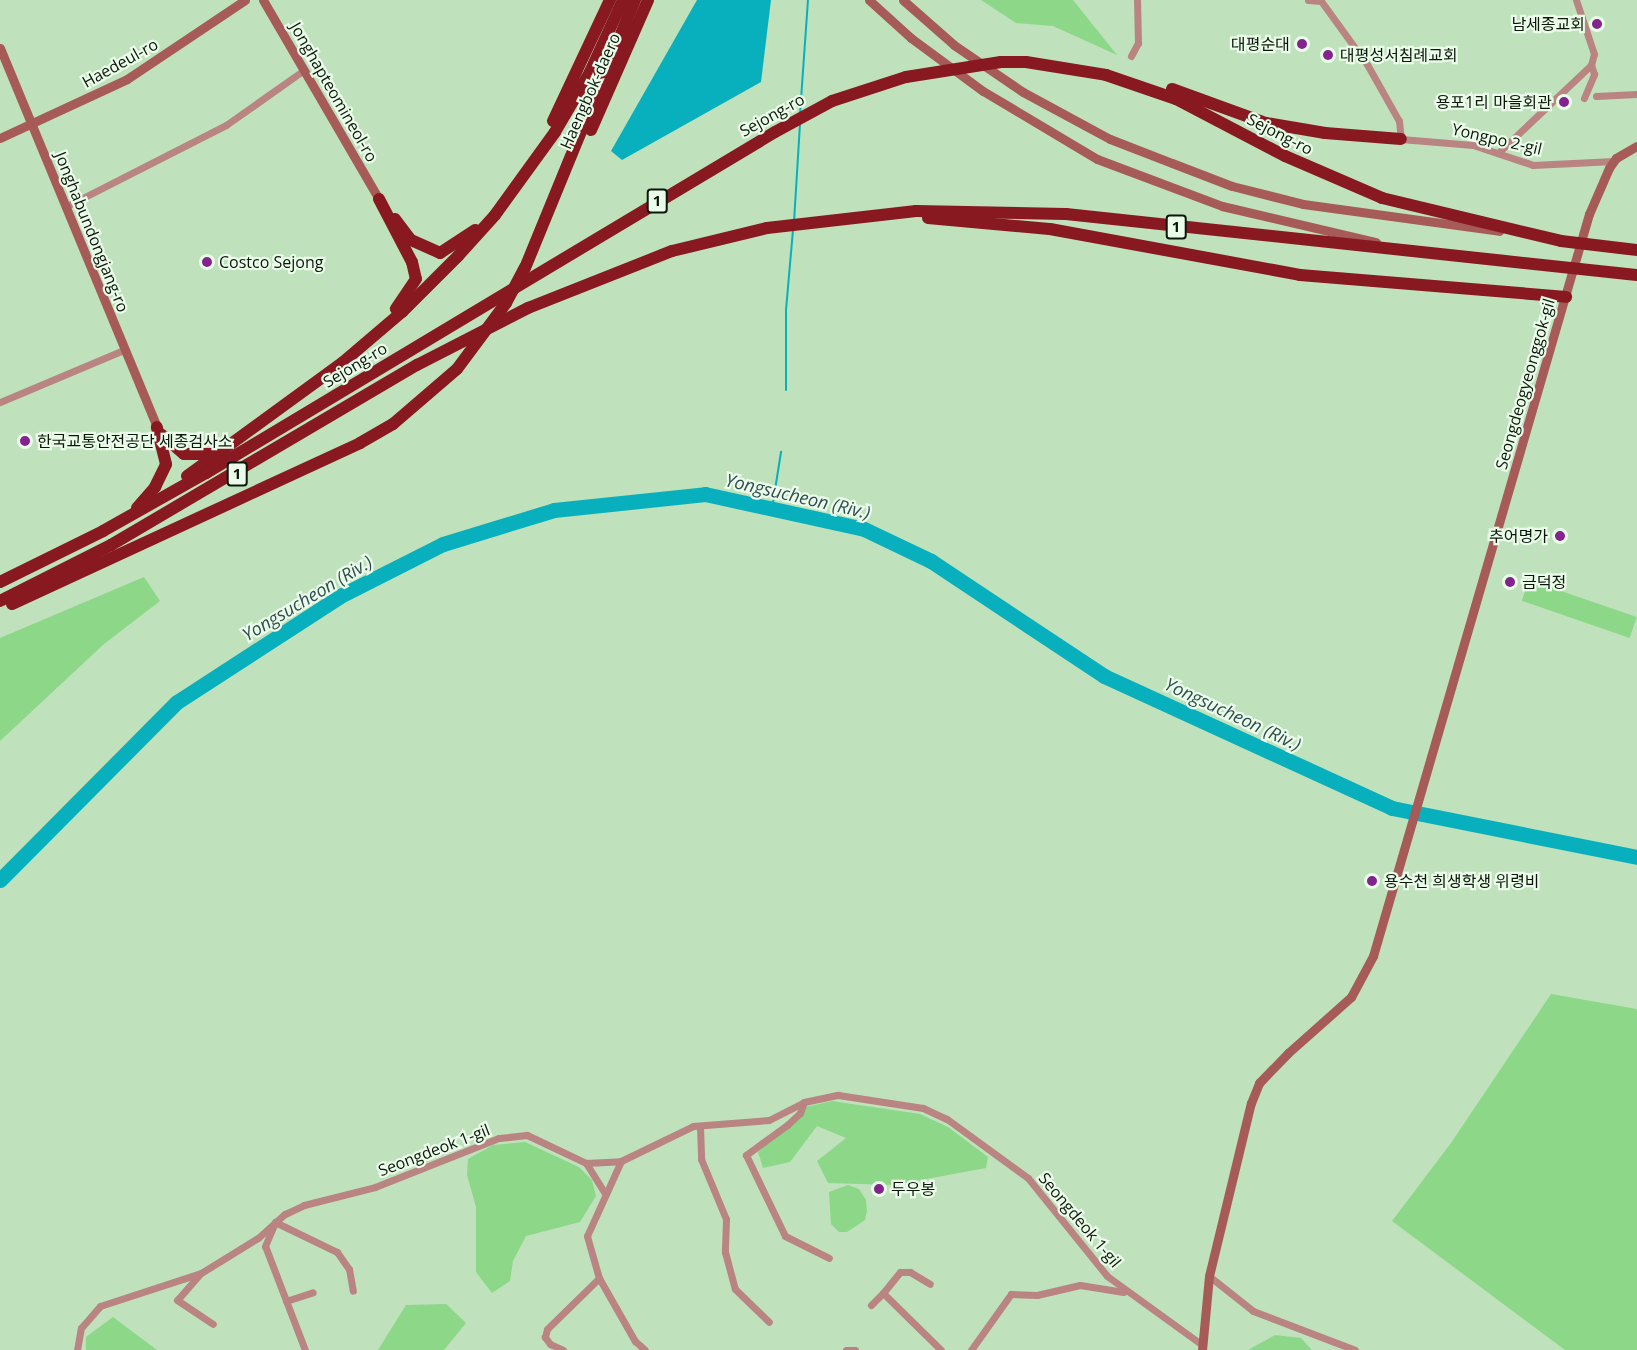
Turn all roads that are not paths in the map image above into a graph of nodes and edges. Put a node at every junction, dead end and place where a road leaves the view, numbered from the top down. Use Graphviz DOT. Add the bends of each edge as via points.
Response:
graph roads {
  1 [pos="245,0"];
  2 [pos="263,0"];
  3 [pos="610,0"];
  4 [pos="623,0"];
  5 [pos="635,0"];
  6 [pos="648,0"];
  7 [pos="870,0"];
  8 [pos="903,0"];
  9 [pos="1137,0"];
  10 [pos="1308,0"];
  11 [pos="1576,0"];
  12 [pos="1322,1"];
  13 [pos="0,48"];
  14 [pos="1131,56"];
  15 [pos="1591,64"];
  16 [pos="304,70"];
  17 [pos="1106,75"];
  18 [pos="1637,94"];
  19 [pos="1596,96"];
  20 [pos="1584,98"];
  21 [pos="32,125"];
  22 [pos="0,138"];
  23 [pos="1401,139"];
  24 [pos="1637,146"];
  25 [pos="1498,153"];
  26 [pos="1614,161"];
  27 [pos="527,172"];
  28 [pos="558,195"];
  29 [pos="379,199"];
  30 [pos="65,207"];
  31 [pos="495,214"];
  32 [pos="858,216"];
  33 [pos="1537,235"];
  34 [pos="1637,250"];
  35 [pos="1494,260"];
  36 [pos="1637,275"];
  37 [pos="1566,297"];
  38 [pos="371,338"];
  39 [pos="124,350"];
  40 [pos="0,402"];
  41 [pos="157,427"];
  42 [pos="218,454"];
  43 [pos="137,509"];
  44 [pos="103,531"];
  45 [pos="0,582"];
  46 [pos="0,601"];
  47 [pos="0,609"];
  48 [pos="804,1102"];
  49 [pos="700,1126"];
  50 [pos="621,1161"];
  51 [pos="586,1163"];
  52 [pos="604,1192"];
  53 [pos="275,1222"];
  54 [pos="830,1258"];
  55 [pos="201,1274"];
  56 [pos="1209,1276"];
  57 [pos="599,1278"];
  58 [pos="930,1284"];
  59 [pos="353,1291"];
  60 [pos="313,1292"];
  61 [pos="1126,1292"];
  62 [pos="883,1293"];
  63 [pos="286,1301"];
  64 [pos="871,1305"];
  65 [pos="769,1322"];
  66 [pos="213,1324"];
  67 [pos="1202,1347"];
  68 [pos="76,1350"];
  69 [pos="305,1350"];
  70 [pos="564,1350"];
  71 [pos="645,1350"];
  72 [pos="846,1350"];
  73 [pos="855,1350"];
  74 [pos="941,1350"];
  75 [pos="970,1350"];
  76 [pos="1355,1350"];
  1 -- 21 [label="street, Haedeul-ro" via="135,74"];
  2 -- 16 [label="street, Jonghapteomineol-ro"];
  3 -- 27 [label="highway, Haengbok-daero"];
  4 -- 27 [label="highway" via="590,72"];
  5 -- 28 [label="highway"];
  6 -- 28 [label="highway, Haengbok-daero"];
  7 -- 35 [label="street" via="932,54 983,91 1097,159 1222,206 1389,244"];
  8 -- 33 [label="street" via="954,45 999,76 1110,139 1232,186 1303,204 1392,219"];
  9 -- 14 [label="street" via="1138,43"];
  10 -- 12 [label="street"];
  11 -- 15 [label="street" via="1594,54"];
  12 -- 23 [label="street" via="1368,66 1399,121"];
  13 -- 21 [label="street, Jonghabundongjang-ro"];
  15 -- 20 [label="street" via="1594,74"];
  15 -- 25 [label="street"];
  16 -- 29 [label="street, Jonghapteomineol-ro"];
  16 -- 30 [label="street" via="226,124"];
  17 -- 23 [label="highway" via="1155,84 1266,123"];
  17 -- 33 [label="highway, Sejong-ro / 1" via="1176,99 1360,190"];
  17 -- 44 [label="highway, Sejong-ro / 1" via="1026,62 1001,62 906,77 832,101"];
  18 -- 19 [label="street"];
  21 -- 22 [label="street, Haedeul-ro"];
  21 -- 30 [label="street, Jonghabundongjang-ro"];
  23 -- 25 [label="street, Yongpo 2-gil" via="1473,145"];
  24 -- 26 [label="street, Yongpo 2-gil"];
  25 -- 26 [label="street, Yongpo 2-gil" via="1523,163 1550,166"];
  26 -- 37 [label="street, Seongdeogyeonggok-gil" via="1598,187"];
  27 -- 31 [label="highway"];
  28 -- 47 [label="highway" via="525,268 481,339 457,369 393,424 326,461"];
  29 -- 31 [label="highway" via="411,240 440,253"];
  29 -- 38 [label="highway" via="412,262 416,279"];
  30 -- 39 [label="street, Jonghabundongjang-ro"];
  31 -- 38 [label="highway" via="423,293"];
  32 -- 35 [label="highway, Sejong-ro / 1" via="927,211 1066,214"];
  32 -- 37 [label="highway" via="1002,222 1300,275"];
  32 -- 46 [label="highway, Sejong-ro / 1" via="767,228 672,251 528,308 469,337 111,545"];
  33 -- 34 [label="highway, Sejong-ro / 1"];
  35 -- 36 [label="highway, Sejong-ro / 1"];
  37 -- 56 [label="street, Seongdeogyeonggok-gil" via="1363,981 1351,997 1259,1083"];
  38 -- 42 [label="highway" via="282,410"];
  39 -- 40 [label="street"];
  39 -- 41 [label="street, Jonghabundongjang-ro"];
  41 -- 42 [label="highway" via="166,441 184,454"];
  41 -- 43 [label="highway" via="166,464 155,487"];
  42 -- 43 [label="highway"];
  43 -- 44 [label="highway"];
  44 -- 45 [label="highway, Sejong-ro / 1"];
  48 -- 49 [label="street, Seongdeok 1-gil" via="769,1120"];
  48 -- 54 [label="street" via="800,1113 787,1125 746,1155 785,1236"];
  48 -- 61 [label="street, Seongdeok 1-gil" via="830,1096 858,1097 923,1108 947,1119 1028,1178 1071,1235"];
  49 -- 50 [label="street, Seongdeok 1-gil" via="665,1138"];
  49 -- 65 [label="street" via="701,1159 726,1219 725,1252 735,1289"];
  50 -- 51 [label="street, Seongdeok 1-gil"];
  50 -- 52 [label="street"];
  51 -- 52 [label="street"];
  51 -- 53 [label="street, Seongdeok 1-gil" via="527,1135 499,1138 375,1187 304,1205"];
  52 -- 57 [label="street" via="600,1213 586,1236"];
  53 -- 55 [label="street, Seongdeok 1-gil" via="258,1238"];
  53 -- 59 [label="street" via="336,1252 349,1269"];
  53 -- 63 [label="street" via="265,1246"];
  55 -- 66 [label="street" via="177,1300"];
  55 -- 68 [label="street, Seongdeok 1-gil" via="100,1306 81,1328"];
  56 -- 67 [label="street"];
  56 -- 76 [label="street" via="1253,1311"];
  57 -- 70 [label="street" via="547,1329 544,1336 550,1344"];
  57 -- 71 [label="street" via="635,1341"];
  58 -- 62 [label="street" via="910,1272 900,1272"];
  60 -- 63 [label="street"];
  61 -- 67 [label="street, Seongdeok 1-gil"];
  61 -- 75 [label="street, Seongdeok 1-gil" via="1080,1285 1036,1294 1011,1294"];
  62 -- 64 [label="street"];
  62 -- 74 [label="street"];
  63 -- 69 [label="street"];
  72 -- 73 [label="street"];
}
